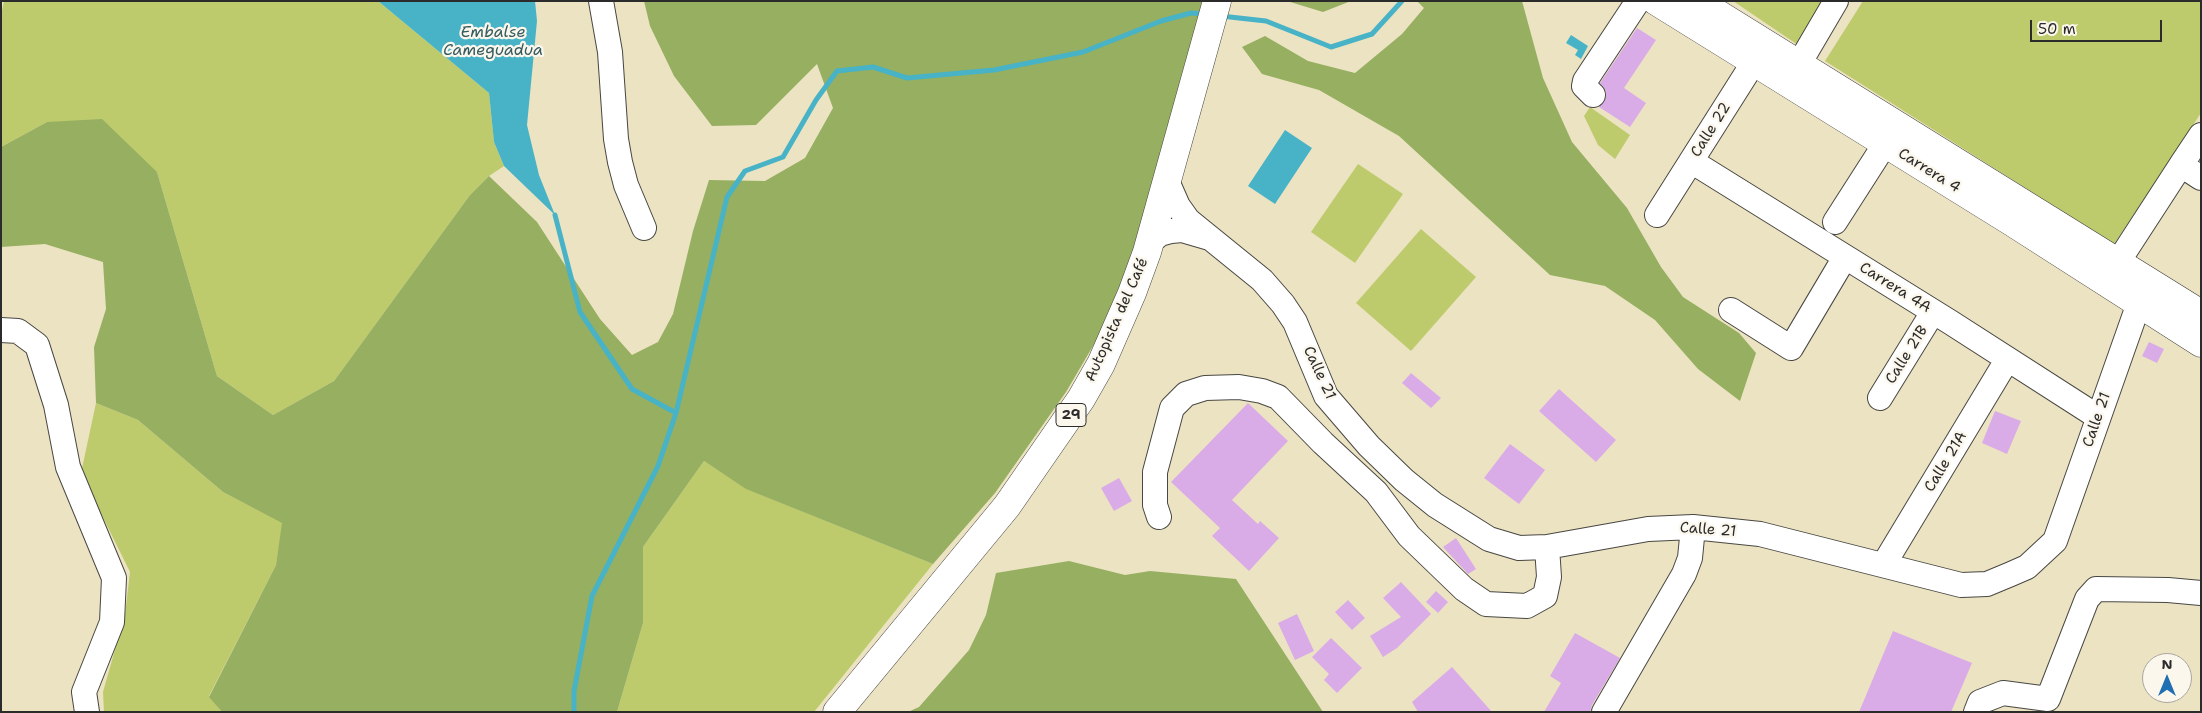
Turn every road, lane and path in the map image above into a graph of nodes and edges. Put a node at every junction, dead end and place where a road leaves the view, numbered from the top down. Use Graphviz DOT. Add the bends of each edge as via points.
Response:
graph roads {
  1 [pos="601,1"];
  2 [pos="1216,1"];
  3 [pos="1638,1"];
  4 [pos="1656,1"];
  5 [pos="1697,1"];
  6 [pos="1836,1"];
  7 [pos="1759,53"];
  8 [pos="1799,64"];
  9 [pos="1593,94"];
  10 [pos="2201,135"];
  11 [pos="1885,144"];
  12 [pos="1691,161"];
  13 [pos="2181,165"];
  14 [pos="2201,178"];
  15 [pos="1167,181"];
  16 [pos="1656,215"];
  17 [pos="1835,222"];
  18 [pos="644,228"];
  19 [pos="1208,238"];
  20 [pos="1150,243"];
  21 [pos="1845,257"];
  22 [pos="2118,262"];
  23 [pos="2143,292"];
  24 [pos="1731,310"];
  25 [pos="1933,312"];
  26 [pos="2201,314"];
  27 [pos="1,330"];
  28 [pos="2201,343"];
  29 [pos="2007,360"];
  30 [pos="1880,398"];
  31 [pos="2098,418"];
  32 [pos="1160,517"];
  33 [pos="1693,527"];
  34 [pos="1548,547"];
  35 [pos="1884,564"];
  36 [pos="2201,593"];
  37 [pos="2047,705"];
  38 [pos="87,712"];
  39 [pos="837,712"];
  40 [pos="1604,712"];
  41 [pos="1976,712"];
  1 -- 18 [label="street" via="610,52 620,162"];
  2 -- 15 [label="main road, Autopista del Café / 29"];
  3 -- 9 [label="street" via="1585,80 1584,86"];
  4 -- 7 [label="main road, Carrera 4"];
  5 -- 7 [label="main road, Carrera 4"];
  6 -- 8 [label="street"];
  7 -- 8 [label="main road, Carrera 4"];
  7 -- 11 [label="main road, Carrera 4"];
  7 -- 12 [label="street, Calle 22"];
  8 -- 22 [label="main road, Carrera 4"];
  10 -- 13 [label="street"];
  11 -- 17 [label="street"];
  11 -- 23 [label="main road, Carrera 4" via="2012,222"];
  12 -- 16 [label="street, Calle 22"];
  12 -- 21 [label="street, Carrera 4A"];
  13 -- 14 [label="street"];
  13 -- 22 [label="street"];
  15 -- 19 [label="street, Calle 21" via="1188,220"];
  15 -- 20 [label="main road, Autopista del Café / 29"];
  19 -- 20 [label="street, Calle 21" via="1182,230 1160,234"];
  19 -- 34 [label="street, Calle 21" via="1262,280 1283,304 1296,322 1326,396 1404,480 1435,505 1489,539 1519,548"];
  20 -- 39 [label="main road, Autopista del Café / 29" via="1100,364 1058,434 978,544"];
  21 -- 24 [label="street" via="1791,348"];
  21 -- 25 [label="street, Carrera 4A"];
  22 -- 23 [label="main road, Carrera 4"];
  23 -- 26 [label="main road, Carrera 4"];
  23 -- 28 [label="main road, Carrera 4"];
  23 -- 31 [label="street, Calle 21"];
  25 -- 29 [label="street, Carrera 4A"];
  25 -- 30 [label="street, Calle 21B"];
  27 -- 38 [label="street" via="18,331 37,345 56,405 68,467 114,578 112,622 84,692"];
  29 -- 31 [label="street, Carrera 4A"];
  29 -- 35 [label="street, Calle 21A"];
  31 -- 35 [label="street, Calle 21" via="2055,541 2027,567 1987,584 1961,585"];
  32 -- 34 [label="street" via="1155,505 1155,472 1172,408 1186,394 1205,388 1239,386 1278,397 1376,492 1410,536 1464,589 1486,604 1527,606 1546,596"];
  33 -- 34 [label="street, Calle 21" via="1648,529"];
  33 -- 35 [label="street, Calle 21" via="1760,534"];
  33 -- 40 [label="street" via="1690,558 1684,574"];
  36 -- 37 [label="street" via="2096,589 2087,599"];
  37 -- 41 [label="street" via="2003,693 1980,702"];
}
